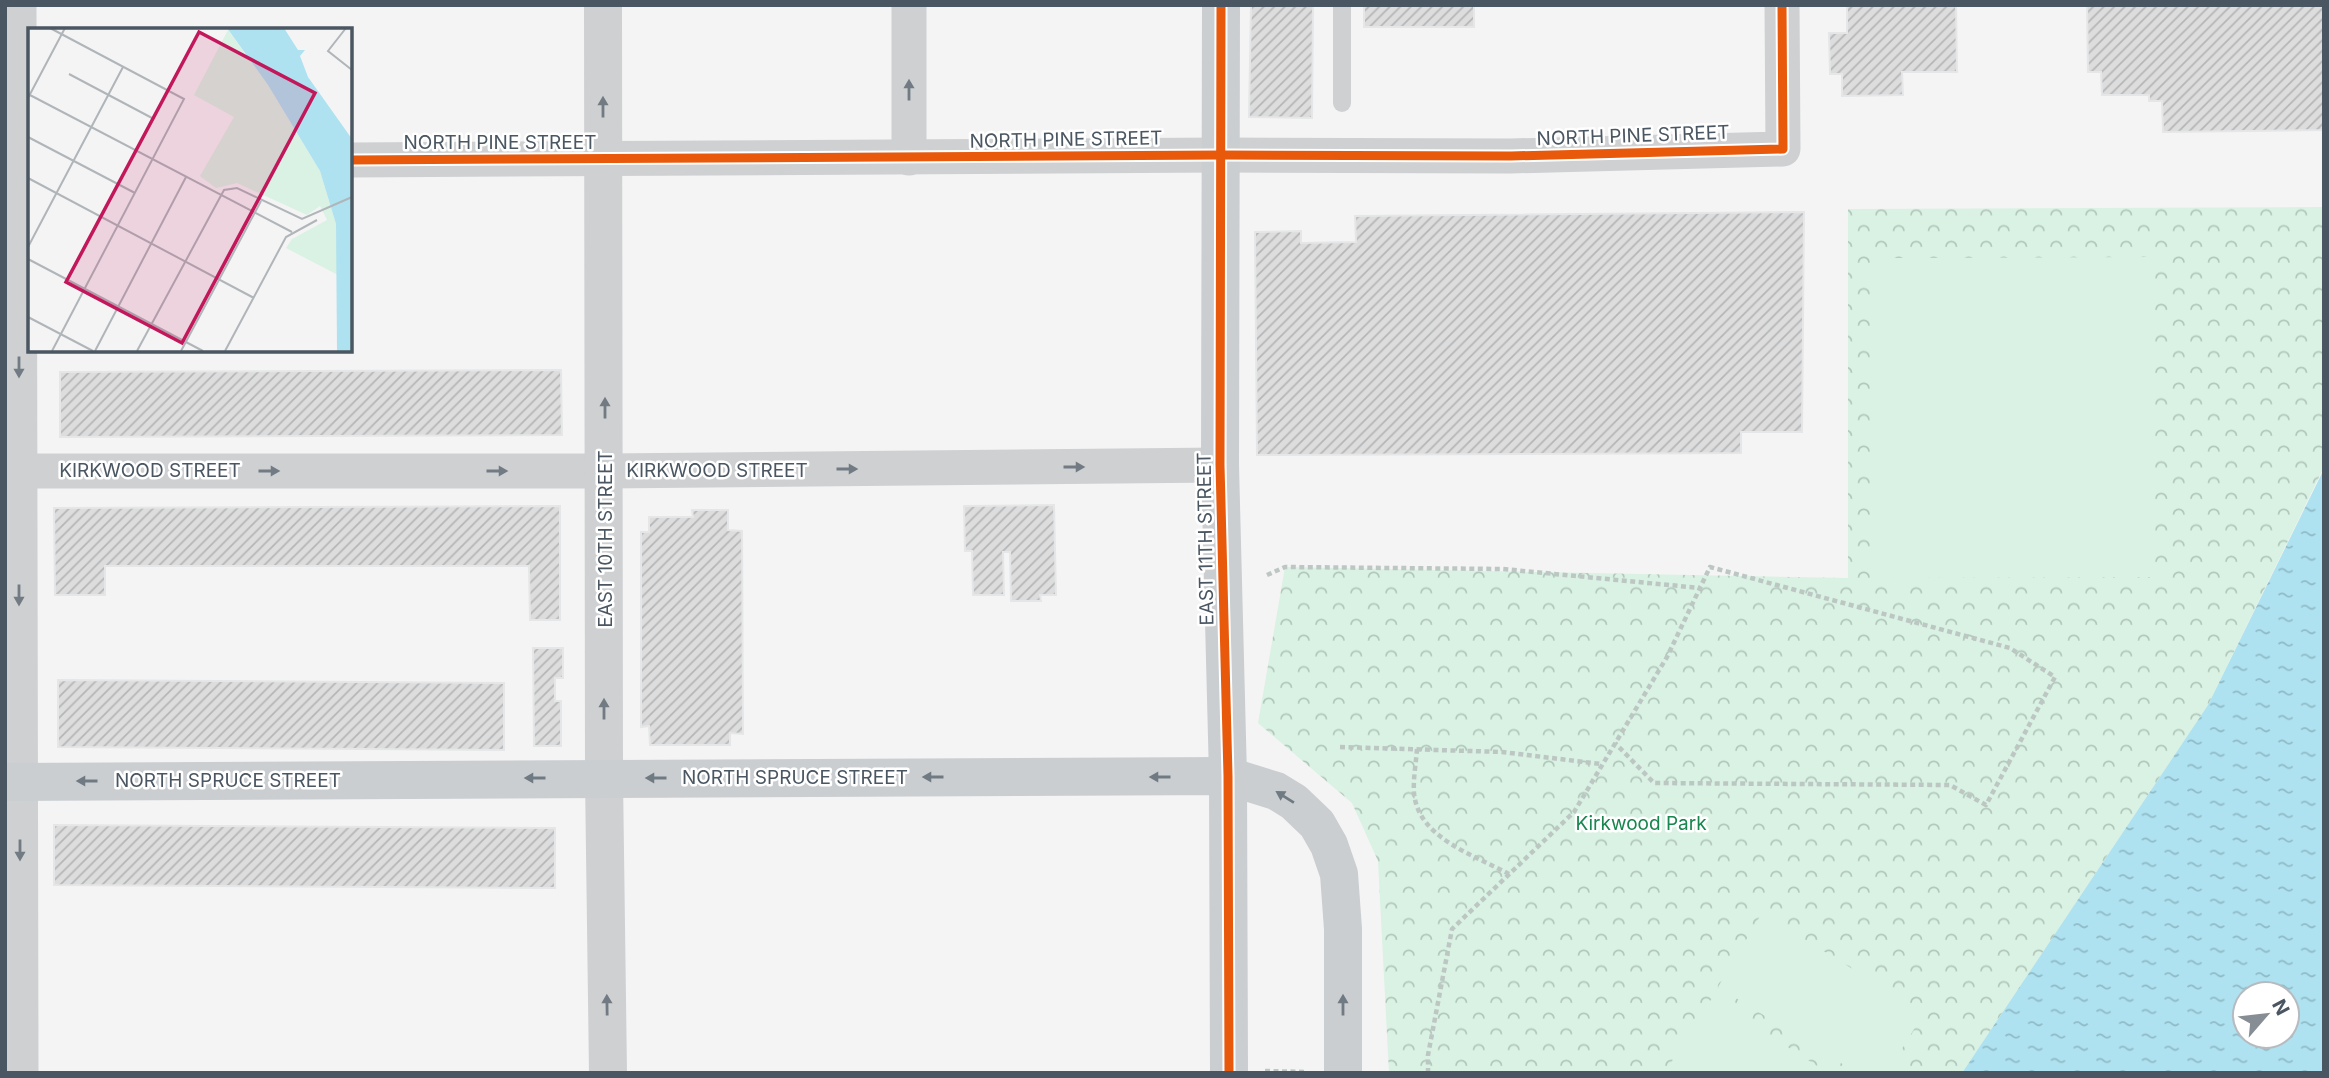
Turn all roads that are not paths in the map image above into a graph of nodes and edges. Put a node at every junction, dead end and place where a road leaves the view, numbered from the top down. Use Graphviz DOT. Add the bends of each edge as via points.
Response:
graph roads {
  1 [pos="19,5"];
  2 [pos="603,5"];
  3 [pos="909,5"];
  4 [pos="1221,5"];
  5 [pos="1342,5"];
  6 [pos="1782,5"];
  7 [pos="1342,103"];
  8 [pos="1222,155"];
  9 [pos="604,158"];
  10 [pos="909,159"];
  11 [pos="352,160"];
  12 [pos="18,163"];
  13 [pos="1220,466"];
  14 [pos="12,470"];
  15 [pos="606,471"];
  16 [pos="1228,776"];
  17 [pos="604,778"];
  18 [pos="13,782"];
  19 [pos="1245,1072"];
  20 [pos="21,1073"];
  21 [pos="608,1073"];
  22 [pos="1343,1073"];
  1 -- 12 [label="street"];
  9 -- 2 [label="street, EAST 10TH STREET, one-way"];
  10 -- 3 [label="street, one-way"];
  4 -- 8 [label="main road, EAST 11TH STREET"];
  5 -- 7 [label="lane"];
  6 -- 8 [label="street, NORTH PINE STREET" via="1783,149 1511,156"];
  8 -- 10 [label="street, NORTH PINE STREET"];
  8 -- 13 [label="main road, EAST 11TH STREET"];
  9 -- 10 [label="street, NORTH PINE STREET"];
  9 -- 11 [label="street, NORTH PINE STREET"];
  15 -- 9 [label="street, EAST 10TH STREET, one-way"];
  12 -- 14 [label="street, one-way"];
  15 -- 13 [label="street, KIRKWOOD STREET, one-way"];
  13 -- 16 [label="main road, EAST 11TH STREET"];
  14 -- 15 [label="street, KIRKWOOD STREET, one-way"];
  14 -- 18 [label="street, one-way"];
  17 -- 15 [label="street, EAST 10TH STREET, one-way"];
  16 -- 17 [label="main road, NORTH SPRUCE STREET, one-way"];
  16 -- 19 [label="main road, EAST 11TH STREET"];
  22 -- 16 [label="main road, NORTH SPRUCE STREET, one-way" via="1342,915 1339,874 1329,845 1317,824 1294,802 1276,791"];
  17 -- 18 [label="main road, NORTH SPRUCE STREET, one-way"];
  21 -- 17 [label="street, EAST 10TH STREET, one-way"];
  18 -- 20 [label="street, one-way"];
}
